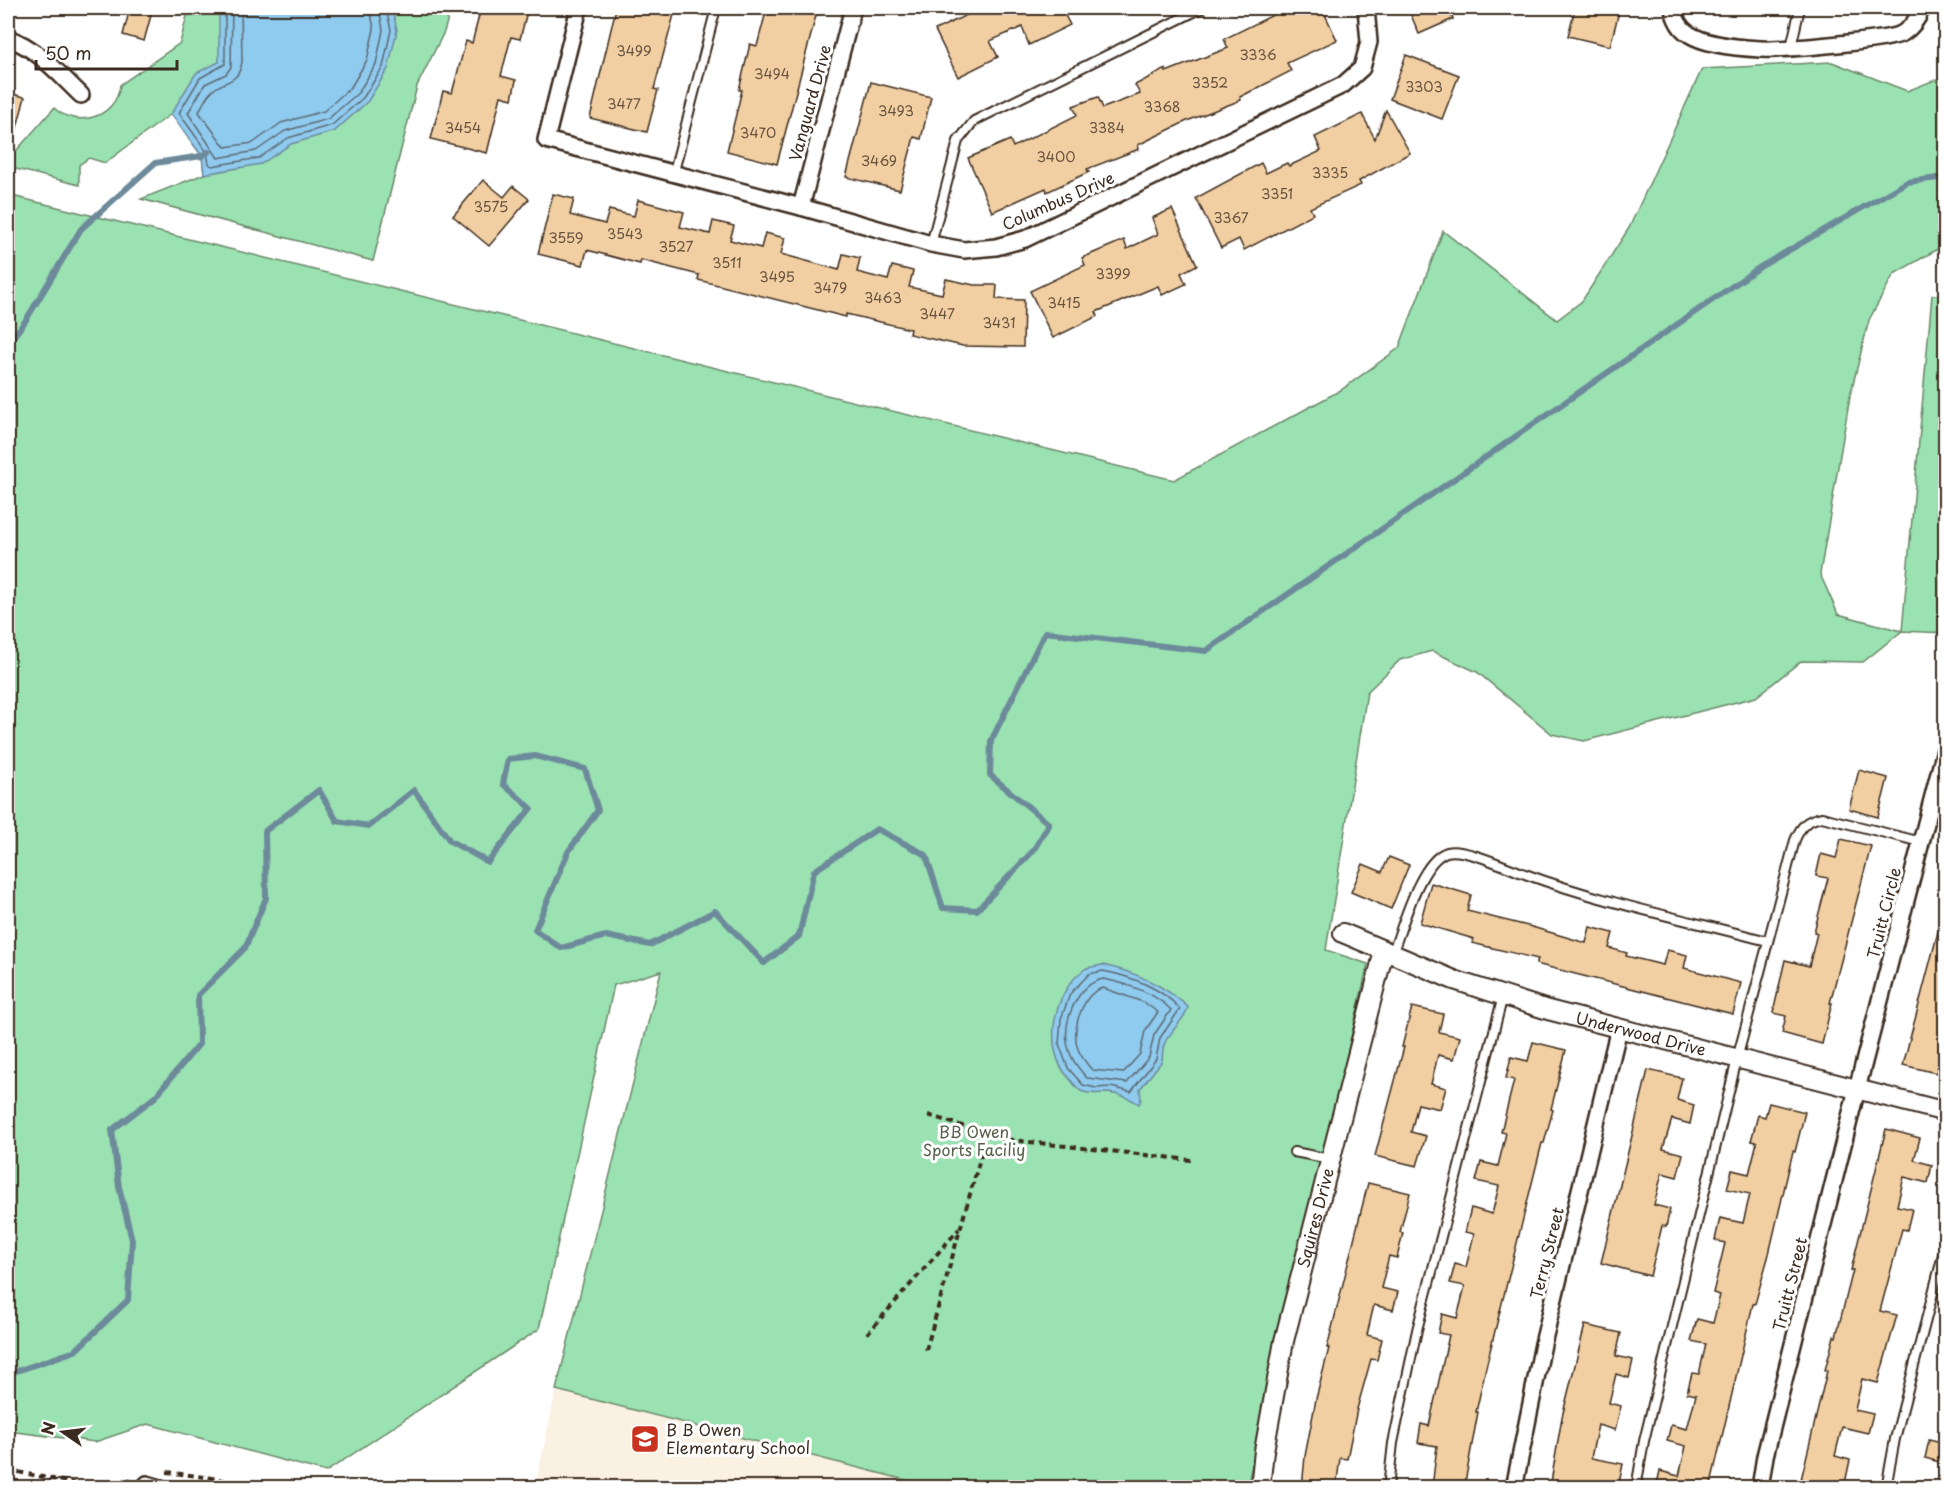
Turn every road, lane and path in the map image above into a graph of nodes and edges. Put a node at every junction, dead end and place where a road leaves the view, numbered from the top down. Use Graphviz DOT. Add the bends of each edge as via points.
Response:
graph roads {
  1 [pos="579,8"];
  2 [pos="716,8"];
  3 [pos="853,8"];
  4 [pos="1202,8"];
  5 [pos="1366,8"];
  6 [pos="1673,8"];
  7 [pos="1800,8"];
  8 [pos="1922,8"];
  9 [pos="8,38"];
  10 [pos="1791,47"];
  11 [pos="81,95"];
  12 [pos="673,175"];
  13 [pos="801,207"];
  14 [pos="931,244"];
  15 [pos="1946,746"];
  16 [pos="1921,842"];
  17 [pos="1343,933"];
  18 [pos="1768,941"];
  19 [pos="1388,952"];
  20 [pos="1503,996"];
  21 [pos="1619,1028"];
  22 [pos="1737,1059"];
  23 [pos="1857,1089"];
  24 [pos="1946,1112"];
  25 [pos="928,1115"];
  26 [pos="987,1134"];
  27 [pos="1294,1152"];
  28 [pos="1330,1159"];
  29 [pos="1191,1160"];
  30 [pos="960,1227"];
  31 [pos="1946,1243"];
  32 [pos="867,1334"];
  33 [pos="926,1350"];
  34 [pos="8,1470"];
  35 [pos="160,1471"];
  36 [pos="148,1484"];
  37 [pos="97,1488"];
  38 [pos="119,1488"];
  39 [pos="252,1488"];
  40 [pos="1260,1488"];
  41 [pos="1388,1488"];
  42 [pos="1514,1488"];
  43 [pos="1636,1488"];
  44 [pos="1760,1488"];
  45 [pos="1886,1488"];
  1 -- 12 [label="street, Columbus Drive" via="546,140"];
  2 -- 12 [label="lane"];
  3 -- 13 [label="street, Vanguard Drive"];
  4 -- 14 [label="lane" via="974,121 958,141"];
  5 -- 14 [label="street, Columbus Drive" via="1369,42 1362,68 1343,85 1024,239 964,250"];
  6 -- 10 [label="street" via="1675,20 1689,34 1718,44 1762,49"];
  7 -- 10 [label="lane"];
  8 -- 10 [label="street" via="1917,20 1902,34"];
  9 -- 11 [label="street" via="41,57"];
  12 -- 13 [label="street, Columbus Drive"];
  13 -- 14 [label="street, Columbus Drive"];
  15 -- 16 [label="street, Truitt Circle"];
  16 -- 18 [label="lane" via="1822,817 1810,819 1801,826 1795,840"];
  16 -- 23 [label="street, Truitt Circle"];
  17 -- 19 [label="street, Underwood Drive"];
  18 -- 19 [label="lane" via="1536,879 1463,852 1447,851 1423,873"];
  18 -- 22 [label="lane"];
  19 -- 20 [label="street, Underwood Drive"];
  19 -- 28 [label="street, Squires Drive"];
  20 -- 21 [label="street, Underwood Drive"];
  20 -- 41 [label="lane" via="1417,1330 1393,1443"];
  21 -- 22 [label="street, Underwood Drive"];
  21 -- 42 [label="street, Terry Street" via="1543,1344"];
  22 -- 23 [label="street, Underwood Drive"];
  22 -- 43 [label="lane"];
  23 -- 24 [label="street, Underwood Drive"];
  23 -- 44 [label="street, Truitt Street"];
  25 -- 26 [label="path"];
  26 -- 29 [label="path"];
  26 -- 30 [label="path"];
  27 -- 28 [label="lane"];
  28 -- 40 [label="street, Squires Drive" via="1284,1341"];
  30 -- 32 [label="path"];
  30 -- 33 [label="path"];
  31 -- 45 [label="lane" via="1895,1438"];
  34 -- 37 [label="path"];
  35 -- 39 [label="path"];
  36 -- 38 [label="path"];
}
